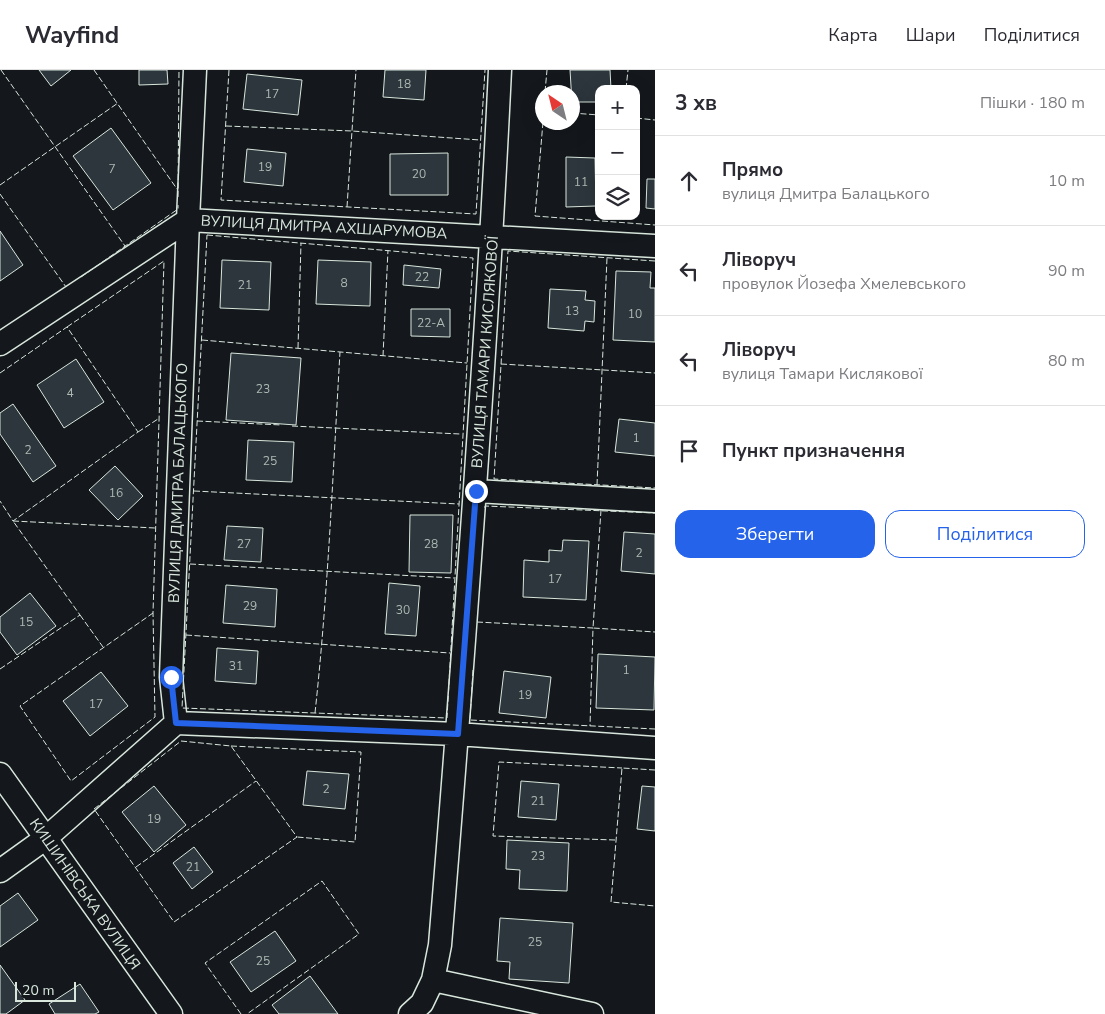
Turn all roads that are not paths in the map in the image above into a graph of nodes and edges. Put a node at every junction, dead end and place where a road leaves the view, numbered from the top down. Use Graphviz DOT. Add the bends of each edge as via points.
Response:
graph roads {
  1 [pos="195,70"];
  2 [pos="500,70"];
  3 [pos="188,220"];
  4 [pos="492,236"];
  5 [pos="655,246"];
  6 [pos="0,344"];
  7 [pos="476,491"];
  8 [pos="655,501"];
  9 [pos="176,723"];
  10 [pos="458,734"];
  11 [pos="655,748"];
  12 [pos="0,774"];
  13 [pos="46,838"];
  14 [pos="0,871"];
  15 [pos="433,980"];
  16 [pos="171,1014"];
  17 [pos="410,1014"];
  18 [pos="592,1014"];
  1 -- 3 [label="street, ВУЛИЦЯ ДМИТРА БАЛАЦЬКОГО"];
  2 -- 4 [label="street, ВУЛИЦЯ ТАМАРИ КИСЛЯКОВОЇ"];
  3 -- 4 [label="street, ВУЛИЦЯ ДМИТРА АХШАРУМОВА"];
  3 -- 6 [label="street, ВУЛИЦЯ ДМИТРА АХШАРУМОВА"];
  3 -- 9 [label="street, ВУЛИЦЯ ДМИТРА БАЛАЦЬКОГО" via="171,677"];
  4 -- 5 [label="street, ВУЛИЦЯ ДМИТРА АХШАРУМОВА"];
  4 -- 7 [label="street, ВУЛИЦЯ ТАМАРИ КИСЛЯКОВОЇ"];
  7 -- 8 [label="street"];
  7 -- 10 [label="street, ВУЛИЦЯ ТАМАРИ КИСЛЯКОВОЇ"];
  9 -- 10 [label="street"];
  9 -- 13 [label="street"];
  10 -- 11 [label="street"];
  10 -- 15 [label="street, ВУЛИЦЯ ТАМАРИ КИСЛЯКОВОЇ" via="440,945"];
  12 -- 13 [label="street, КИШИНІВСЬКА ВУЛИЦЯ"];
  13 -- 14 [label="street"];
  13 -- 16 [label="street, КИШИНІВСЬКА ВУЛИЦЯ"];
  15 -- 17 [label="street, ВУЛИЦЯ ТАМАРИ КИСЛЯКОВОЇ" via="422,1003"];
  15 -- 18 [label="street"];
}
